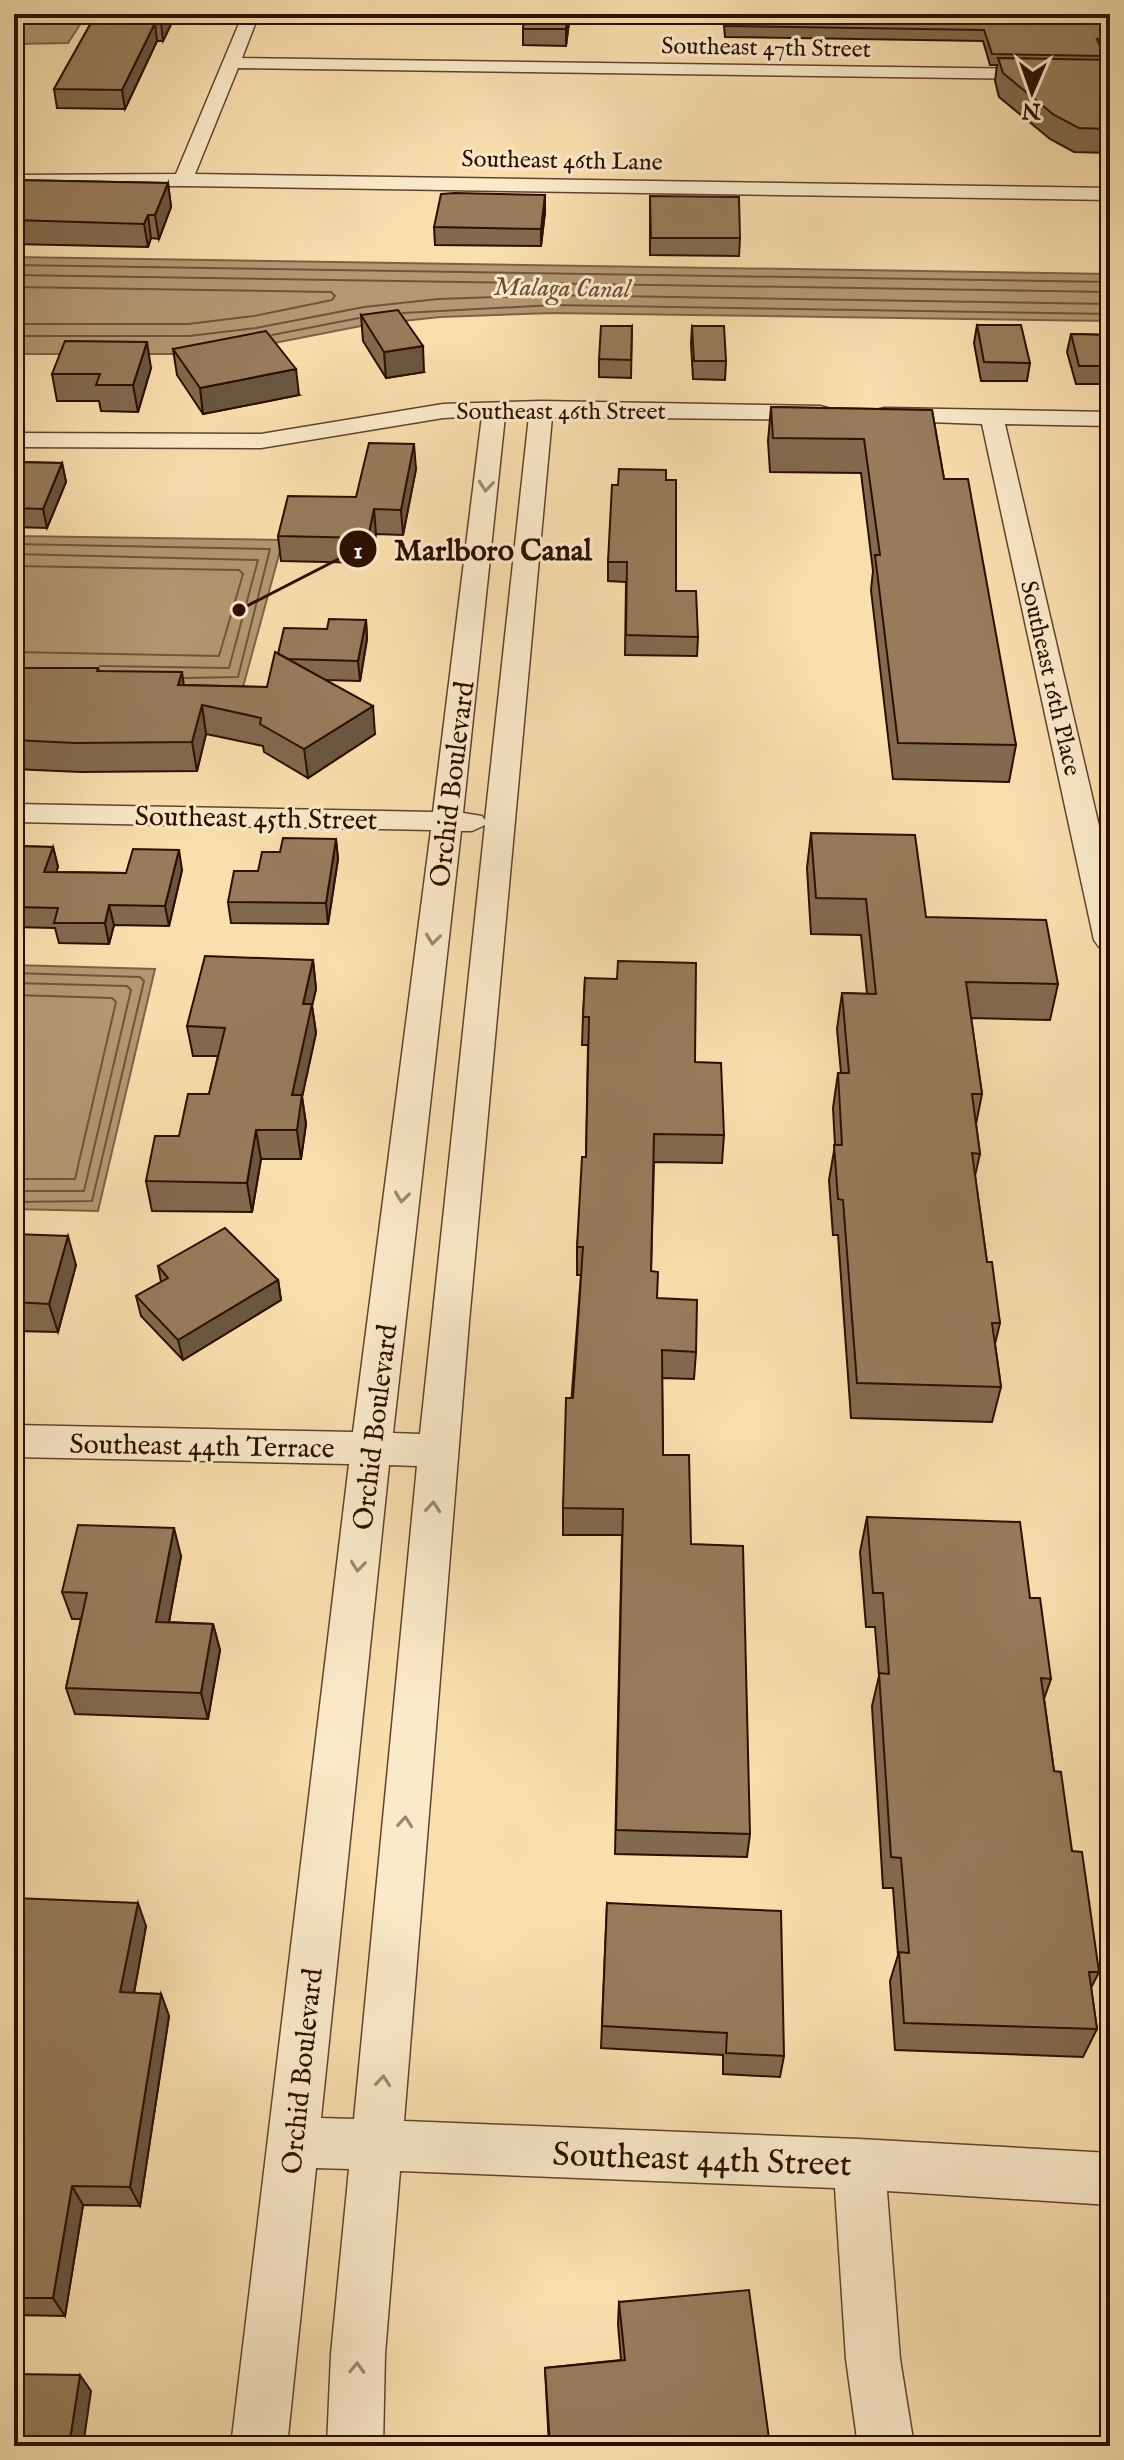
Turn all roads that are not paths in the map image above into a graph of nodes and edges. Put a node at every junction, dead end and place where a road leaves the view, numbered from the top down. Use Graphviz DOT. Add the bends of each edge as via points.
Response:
graph roads {
  1 [pos="251,14"];
  2 [pos="230,63"];
  3 [pos="1110,75"];
  4 [pos="183,180"];
  5 [pos="14,181"];
  6 [pos="1110,194"];
  7 [pos="541,408"];
  8 [pos="494,409"];
  9 [pos="992,417"];
  10 [pos="1110,419"];
  11 [pos="14,440"];
  12 [pos="14,813"];
  13 [pos="447,821"];
  14 [pos="498,823"];
  15 [pos="1110,940"];
  16 [pos="14,1441"];
  17 [pos="371,1449"];
  18 [pos="438,1450"];
  19 [pos="294,2142"];
  20 [pos="377,2144"];
  21 [pos="859,2164"];
  22 [pos="1110,2179"];
  23 [pos="259,2446"];
  24 [pos="355,2446"];
  25 [pos="886,2446"];
  1 -- 2 [label="street"];
  2 -- 3 [label="street, Southeast 47th Street"];
  2 -- 4 [label="street"];
  4 -- 5 [label="street, Southeast 46th Lane"];
  4 -- 6 [label="street, Southeast 46th Lane"];
  7 -- 8 [label="street, Southeast 46th Street"];
  7 -- 9 [label="street, Southeast 46th Street"];
  7 -- 14 [label="street, Orchid Boulevard"];
  8 -- 11 [label="street, Southeast 46th Street" via="443,411 261,441"];
  8 -- 13 [label="street, Orchid Boulevard, one-way"];
  9 -- 10 [label="street, Southeast 46th Street"];
  9 -- 15 [label="street, Southeast 16th Place"];
  12 -- 13 [label="street, Southeast 45th Street"];
  13 -- 14 [label="street, Southeast 45th Street"];
  13 -- 17 [label="street, Orchid Boulevard, one-way"];
  14 -- 18 [label="street, Orchid Boulevard"];
  16 -- 17 [label="street, Southeast 44th Terrace"];
  17 -- 18 [label="street, Southeast 44th Terrace"];
  17 -- 19 [label="street, Orchid Boulevard, one-way"];
  20 -- 18 [label="street, Orchid Boulevard, one-way"];
  19 -- 20 [label="street, Southeast 44th Street"];
  19 -- 23 [label="street, Orchid Boulevard"];
  20 -- 21 [label="street, Southeast 44th Street"];
  24 -- 20 [label="street, Orchid Boulevard, one-way"];
  21 -- 22 [label="street, Southeast 44th Street"];
  21 -- 25 [label="street" via="873,2359"];
}
